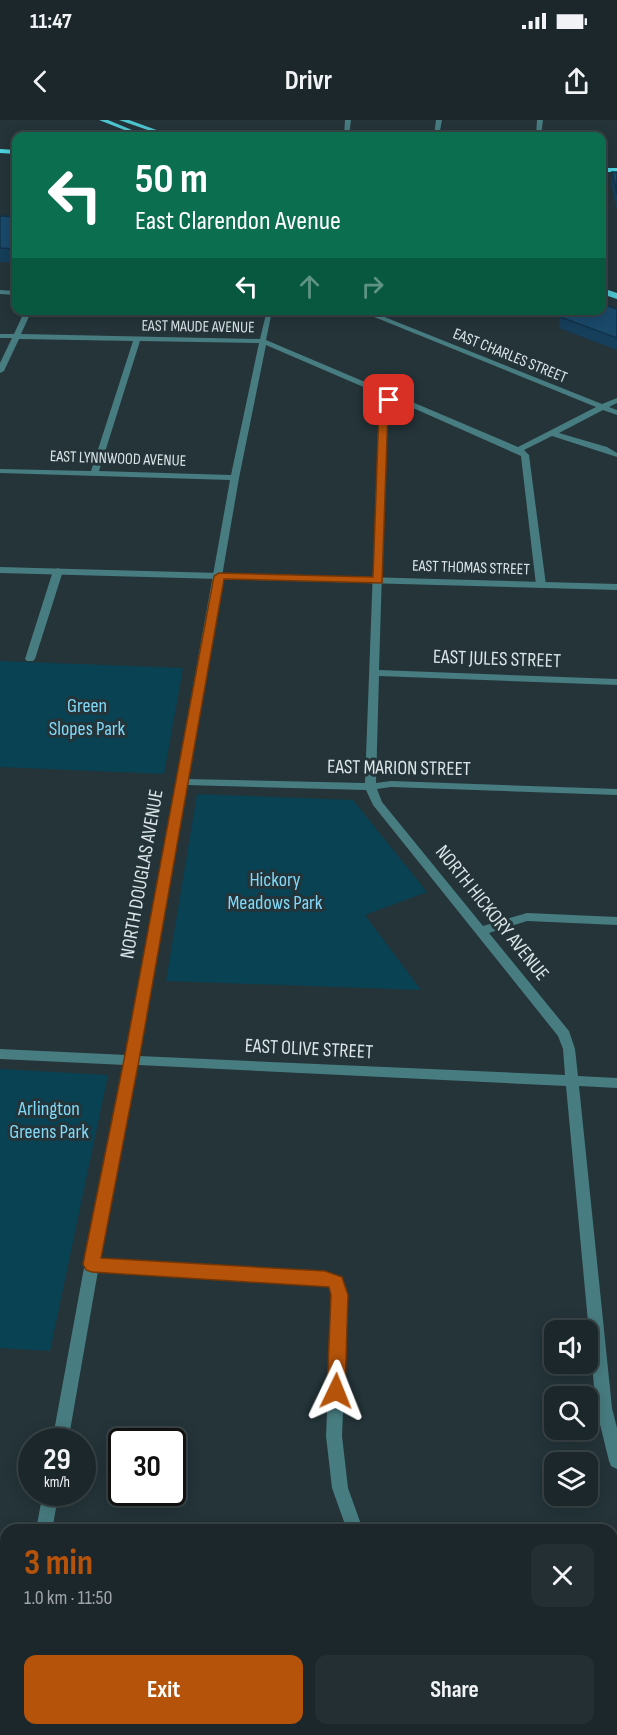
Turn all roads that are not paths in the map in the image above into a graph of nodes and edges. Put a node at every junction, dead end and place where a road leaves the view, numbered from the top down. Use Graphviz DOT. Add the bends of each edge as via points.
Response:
graph roads {
  1 [pos="102,120"];
  2 [pos="122,120"];
  3 [pos="137,132"];
  4 [pos="158,132"];
  5 [pos="27,315"];
  6 [pos="264,315"];
  7 [pos="373,315"];
  8 [pos="0,336"];
  9 [pos="16,336"];
  10 [pos="137,340"];
  11 [pos="262,341"];
  12 [pos="0,371"];
  13 [pos="394,396"];
  14 [pos="617,400"];
  15 [pos="603,407"];
  16 [pos="617,413"];
  17 [pos="552,433"];
  18 [pos="518,450"];
  19 [pos="615,456"];
  20 [pos="0,471"];
  21 [pos="94,474"];
  22 [pos="235,478"];
  23 [pos="0,570"];
  24 [pos="58,571"];
  25 [pos="219,576"];
  26 [pos="378,580"];
  27 [pos="541,585"];
  28 [pos="617,587"];
  29 [pos="30,660"];
  30 [pos="375,673"];
  31 [pos="617,682"];
  32 [pos="182,782"];
  33 [pos="370,787"];
  34 [pos="617,792"];
  35 [pos="617,921"];
  36 [pos="482,931"];
  37 [pos="0,1054"];
  38 [pos="132,1060"];
  39 [pos="572,1081"];
  40 [pos="617,1083"];
  41 [pos="92,1264"];
  42 [pos="63,1428"];
  43 [pos="617,1461"];
  44 [pos="48,1506"];
  45 [pos="45,1524"];
  46 [pos="352,1524"];
  1 -- 3 [label="main road"];
  2 -- 4 [label="main road"];
  5 -- 9 [label="street"];
  6 -- 11 [label="street, NORTH DOUGLAS AVENUE"];
  7 -- 15 [label="street, EAST CHARLES STREET"];
  8 -- 9 [label="street, EAST MAUDE AVENUE"];
  9 -- 10 [label="street, EAST MAUDE AVENUE"];
  9 -- 12 [label="street"];
  10 -- 11 [label="street, EAST MAUDE AVENUE"];
  10 -- 21 [label="street"];
  11 -- 13 [label="street, EAST MAUDE AVENUE"];
  11 -- 22 [label="street, NORTH DOUGLAS AVENUE"];
  13 -- 18 [label="street, EAST MAUDE AVENUE"];
  13 -- 26 [label="street" via="383,409"];
  14 -- 15 [label="street"];
  15 -- 16 [label="street, EAST CHARLES STREET"];
  15 -- 17 [label="street"];
  17 -- 18 [label="street"];
  17 -- 19 [label="street"];
  18 -- 27 [label="street" via="525,455"];
  20 -- 21 [label="street, EAST LYNNWOOD AVENUE"];
  21 -- 22 [label="street, EAST LYNNWOOD AVENUE"];
  22 -- 25 [label="street, NORTH DOUGLAS AVENUE"];
  23 -- 24 [label="street, EAST THOMAS STREET"];
  24 -- 25 [label="street, EAST THOMAS STREET"];
  24 -- 29 [label="street"];
  25 -- 26 [label="street, EAST THOMAS STREET"];
  25 -- 32 [label="street, NORTH DOUGLAS AVENUE"];
  26 -- 27 [label="street, EAST THOMAS STREET"];
  26 -- 30 [label="street"];
  27 -- 28 [label="street, EAST THOMAS STREET"];
  30 -- 31 [label="street, EAST JULES STREET"];
  30 -- 33 [label="street"];
  32 -- 33 [label="street, EAST MARION STREET"];
  32 -- 38 [label="street, NORTH DOUGLAS AVENUE"];
  33 -- 34 [label="street, EAST MARION STREET" via="391,784"];
  33 -- 36 [label="street, NORTH HICKORY AVENUE" via="377,803"];
  35 -- 36 [label="street" via="527,917"];
  36 -- 39 [label="street, NORTH HICKORY AVENUE" via="564,1034"];
  37 -- 38 [label="street, EAST OLIVE STREET"];
  38 -- 39 [label="street, EAST OLIVE STREET"];
  38 -- 41 [label="street, NORTH DOUGLAS AVENUE"];
  39 -- 40 [label="street, EAST OLIVE STREET"];
  39 -- 43 [label="street, NORTH HICKORY AVENUE" via="604,1408"];
  41 -- 42 [label="street, NORTH DOUGLAS AVENUE"];
  41 -- 46 [label="street" via="325,1278 336,1282 340,1295 334,1437 340,1488"];
  44 -- 45 [label="street"];
}
